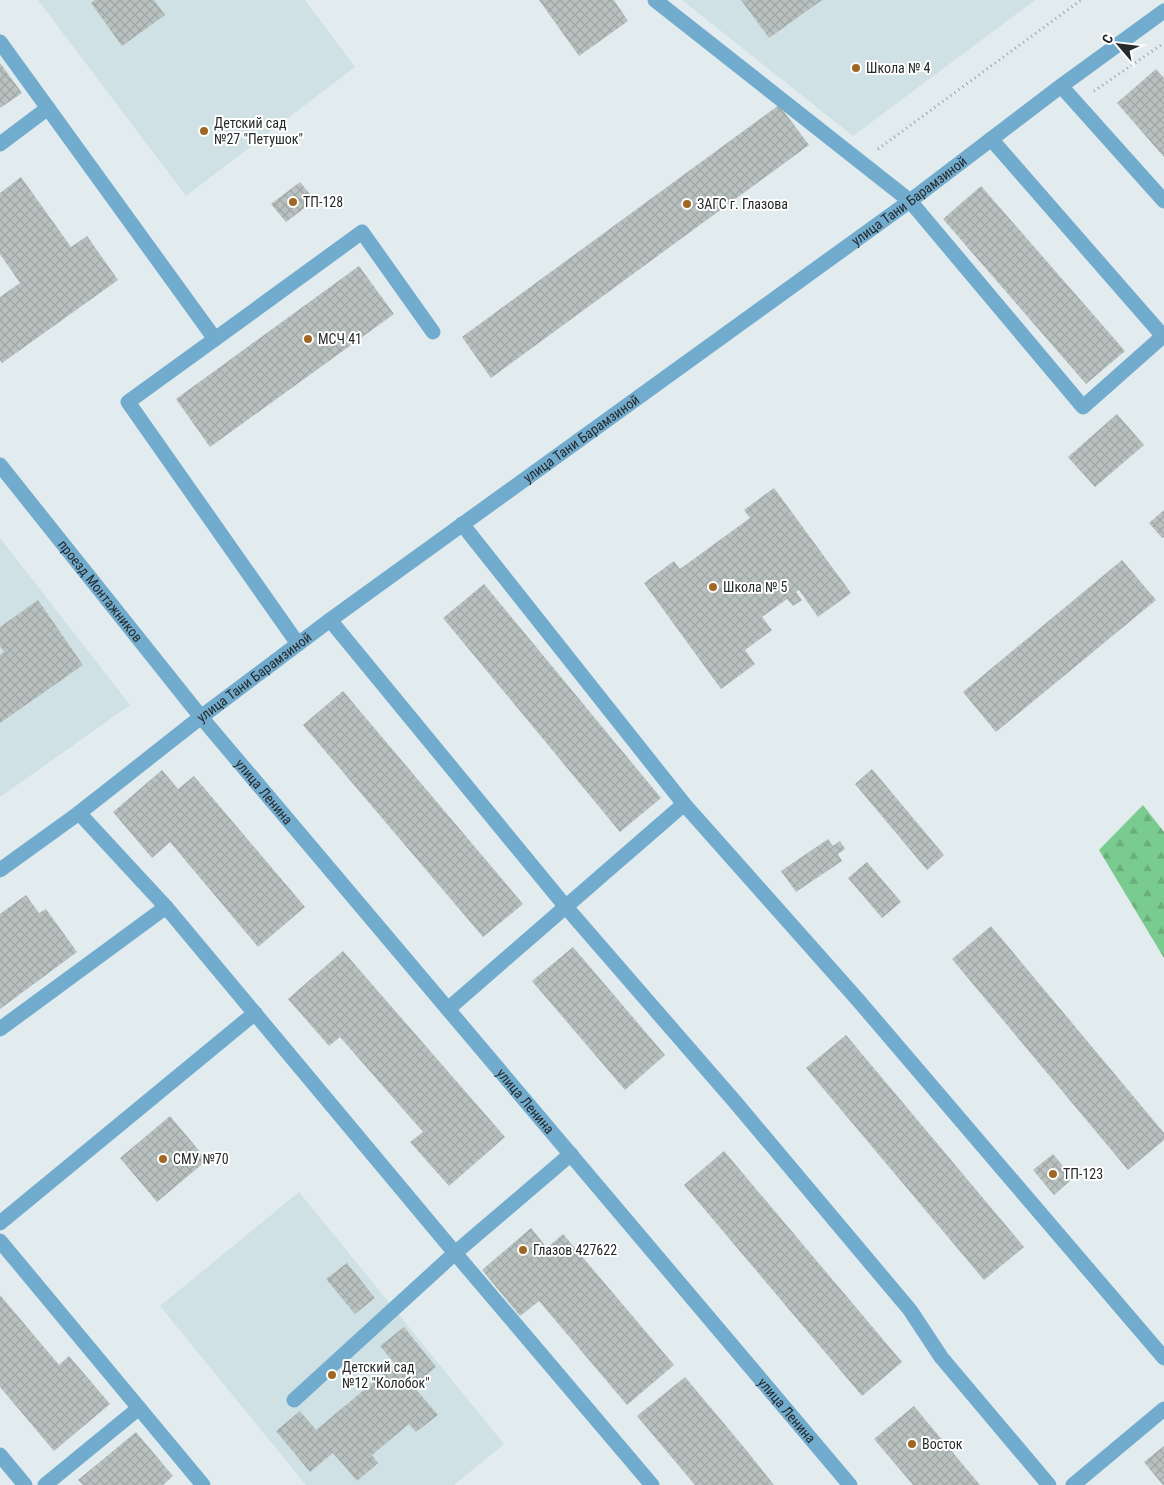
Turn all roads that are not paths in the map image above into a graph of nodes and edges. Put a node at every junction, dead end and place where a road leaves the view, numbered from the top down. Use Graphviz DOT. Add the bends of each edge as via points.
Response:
graph roads {
  1 [pos="655,0"];
  2 [pos="1164,11"];
  3 [pos="0,42"];
  4 [pos="1061,86"];
  5 [pos="48,108"];
  6 [pos="991,139"];
  7 [pos="0,144"];
  8 [pos="1164,201"];
  9 [pos="910,202"];
  10 [pos="433,332"];
  11 [pos="1164,335"];
  12 [pos="215,339"];
  13 [pos="0,465"];
  14 [pos="462,524"];
  15 [pos="330,620"];
  16 [pos="298,644"];
  17 [pos="201,717"];
  18 [pos="684,804"];
  19 [pos="79,813"];
  20 [pos="0,870"];
  21 [pos="166,907"];
  22 [pos="566,907"];
  23 [pos="448,1009"];
  24 [pos="255,1013"];
  25 [pos="0,1029"];
  26 [pos="571,1154"];
  27 [pos="0,1223"];
  28 [pos="0,1240"];
  29 [pos="455,1253"];
  30 [pos="1164,1358"];
  31 [pos="294,1400"];
  32 [pos="139,1408"];
  33 [pos="1164,1409"];
  34 [pos="0,1455"];
  35 [pos="25,1485"];
  36 [pos="45,1485"];
  37 [pos="203,1485"];
  38 [pos="652,1485"];
  39 [pos="850,1485"];
  40 [pos="1049,1485"];
  41 [pos="1073,1485"];
  1 -- 9 [label="street"];
  2 -- 4 [label="street, улица Тани Барамзиной"];
  3 -- 5 [label="street"];
  4 -- 6 [label="street, улица Тани Барамзиной"];
  4 -- 8 [label="street"];
  5 -- 7 [label="street"];
  5 -- 12 [label="street"];
  6 -- 9 [label="street, улица Тани Барамзиной"];
  6 -- 11 [label="street"];
  9 -- 11 [label="street" via="1083,407"];
  9 -- 14 [label="street, улица Тани Барамзиной"];
  10 -- 12 [label="street" via="362,232"];
  12 -- 16 [label="street" via="128,402"];
  13 -- 17 [label="street, проезд Монтажников"];
  14 -- 15 [label="street, улица Тани Барамзиной"];
  14 -- 18 [label="street"];
  15 -- 16 [label="street, улица Тани Барамзиной"];
  15 -- 22 [label="street"];
  16 -- 17 [label="street, улица Тани Барамзиной"];
  17 -- 19 [label="street, улица Тани Барамзиной"];
  17 -- 23 [label="street, улица Ленина"];
  18 -- 22 [label="street"];
  18 -- 30 [label="street" via="858,1000"];
  19 -- 20 [label="street, улица Тани Барамзиной"];
  19 -- 21 [label="street"];
  21 -- 24 [label="street"];
  21 -- 25 [label="street"];
  22 -- 23 [label="street"];
  22 -- 40 [label="street" via="910,1310 941,1357"];
  23 -- 26 [label="street, улица Ленина"];
  24 -- 27 [label="street"];
  24 -- 29 [label="street"];
  26 -- 29 [label="street"];
  26 -- 39 [label="street, улица Ленина"];
  28 -- 32 [label="street"];
  29 -- 31 [label="street"];
  29 -- 38 [label="street"];
  32 -- 36 [label="street"];
  32 -- 37 [label="street"];
  33 -- 41 [label="street"];
  34 -- 35 [label="street"];
}
